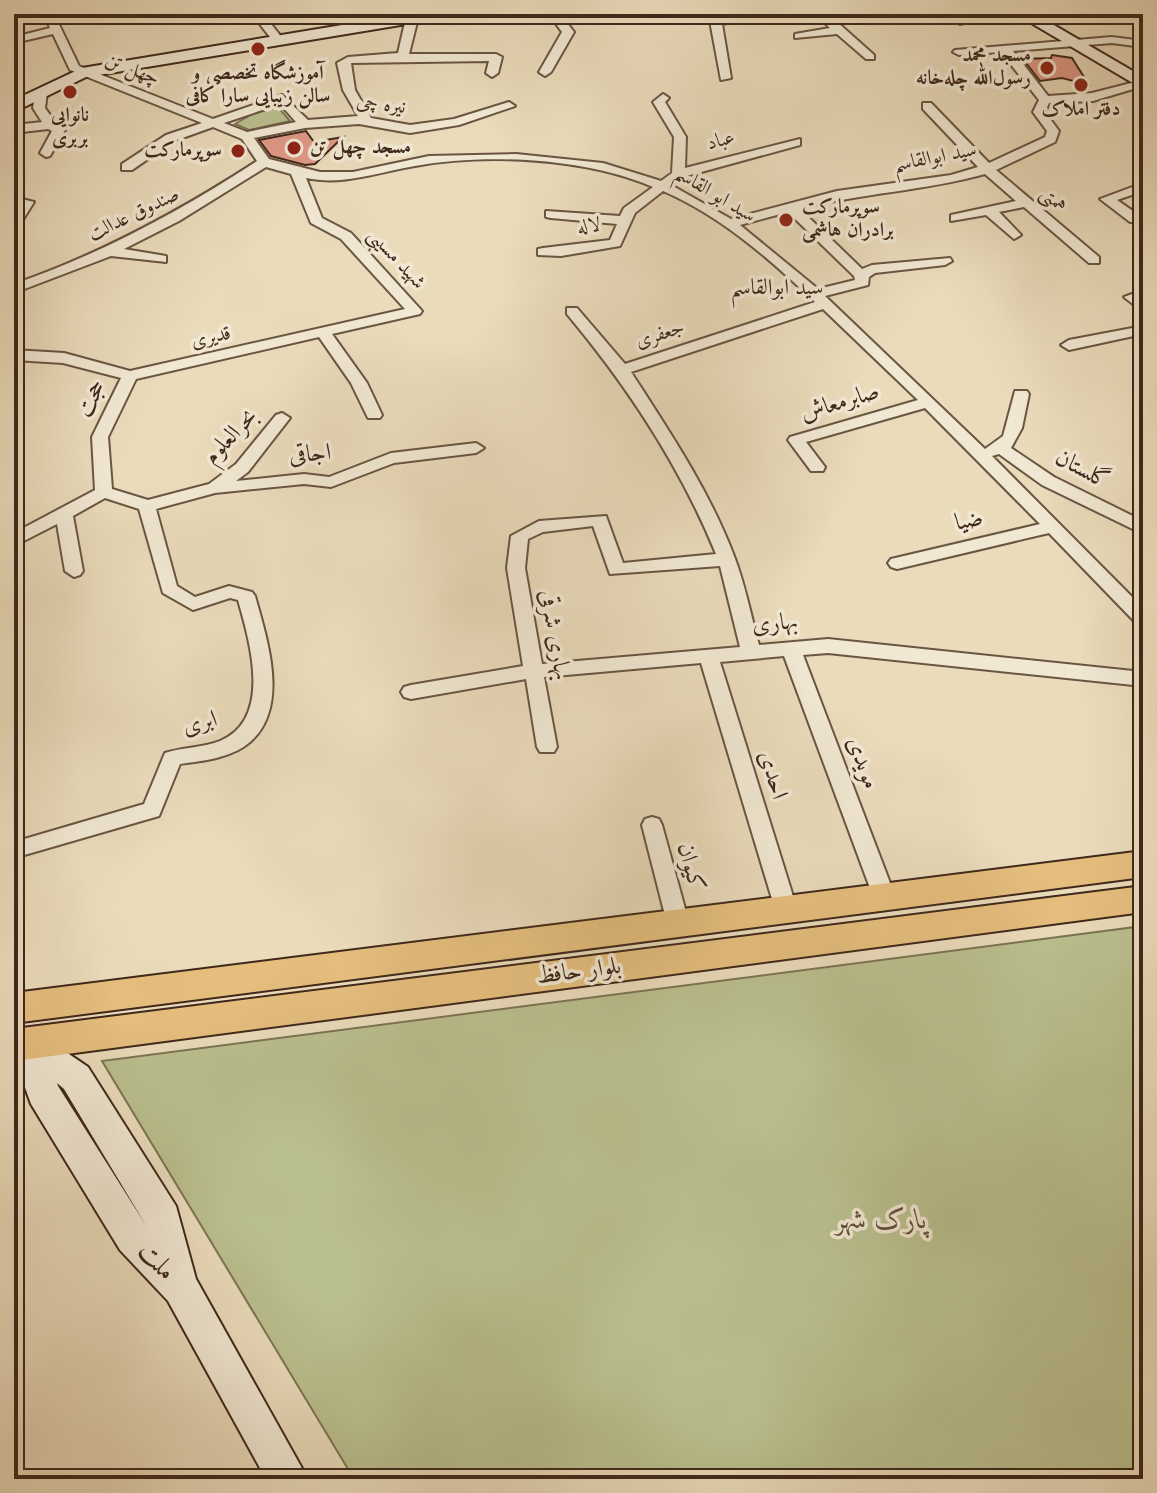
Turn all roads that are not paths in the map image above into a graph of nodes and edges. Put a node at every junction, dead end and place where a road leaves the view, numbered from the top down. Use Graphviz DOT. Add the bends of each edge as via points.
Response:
graph roads {
  1 [pos="49,14"];
  2 [pos="257,14"];
  3 [pos="437,14"];
  4 [pos="554,14"];
  5 [pos="704,14"];
  6 [pos="769,14"];
  7 [pos="821,14"];
  8 [pos="990,14"];
  9 [pos="1024,14"];
  10 [pos="412,18"];
  11 [pos="716,21"];
  12 [pos="960,21"];
  13 [pos="56,30"];
  14 [pos="840,30"];
  15 [pos="799,36"];
  16 [pos="277,39"];
  17 [pos="14,40"];
  18 [pos="1072,43"];
  19 [pos="1143,44"];
  20 [pos="1005,49"];
  21 [pos="959,52"];
  22 [pos="870,57"];
  23 [pos="399,58"];
  24 [pos="545,72"];
  25 [pos="82,73"];
  26 [pos="492,73"];
  27 [pos="725,78"];
  28 [pos="1141,84"];
  29 [pos="41,93"];
  30 [pos="663,98"];
  31 [pos="1045,100"];
  32 [pos="509,106"];
  33 [pos="927,106"];
  34 [pos="14,107"];
  35 [pos="367,122"];
  36 [pos="212,123"];
  37 [pos="305,124"];
  38 [pos="50,125"];
  39 [pos="14,129"];
  40 [pos="246,136"];
  41 [pos="796,142"];
  42 [pos="46,153"];
  43 [pos="264,162"];
  44 [pos="127,167"];
  45 [pos="987,169"];
  46 [pos="297,172"];
  47 [pos="678,174"];
  48 [pos="659,185"];
  49 [pos="1143,187"];
  50 [pos="27,202"];
  51 [pos="1026,203"];
  52 [pos="790,207"];
  53 [pos="989,210"];
  54 [pos="551,214"];
  55 [pos="956,218"];
  56 [pos="1135,219"];
  57 [pos="623,220"];
  58 [pos="14,223"];
  59 [pos="731,223"];
  60 [pos="1014,235"];
  61 [pos="107,251"];
  62 [pos="543,252"];
  63 [pos="161,259"];
  64 [pos="1094,260"];
  65 [pos="945,261"];
  66 [pos="861,275"];
  67 [pos="14,289"];
  68 [pos="1143,294"];
  69 [pos="820,299"];
  70 [pos="1143,308"];
  71 [pos="415,311"];
  72 [pos="572,311"];
  73 [pos="1143,330"];
  74 [pos="323,333"];
  75 [pos="1069,345"];
  76 [pos="14,355"];
  77 [pos="622,370"];
  78 [pos="130,376"];
  79 [pos="1021,394"];
  80 [pos="929,402"];
  81 [pos="374,415"];
  82 [pos="282,418"];
  83 [pos="476,448"];
  84 [pos="1002,449"];
  85 [pos="980,454"];
  86 [pos="817,467"];
  87 [pos="215,488"];
  88 [pos="104,492"];
  89 [pos="147,506"];
  90 [pos="64,513"];
  91 [pos="1052,527"];
  92 [pos="1143,528"];
  93 [pos="14,540"];
  94 [pos="727,559"];
  95 [pos="897,563"];
  96 [pos="74,571"];
  97 [pos="1143,619"];
  98 [pos="791,649"];
  99 [pos="751,652"];
  100 [pos="708,655"];
  101 [pos="534,671"];
  102 [pos="1143,679"];
  103 [pos="411,692"];
  104 [pos="547,747"];
  105 [pos="652,825"];
  106 [pos="14,850"];
  107 [pos="1143,864"];
  108 [pos="884,896"];
  109 [pos="1143,899"];
  110 [pos="786,909"];
  111 [pos="678,923"];
  112 [pos="617,931"];
  113 [pos="624,966"];
  114 [pos="14,1008"];
  115 [pos="18,1039"];
  116 [pos="288,1479"];
  1 -- 13 [label="street, چهل تن"];
  2 -- 16 [label="street"];
  3 -- 10 [label="main road"];
  4 -- 24 [label="street" via="568,32"];
  5 -- 11 [label="street"];
  6 -- 11 [label="street"];
  7 -- 14 [label="street"];
  8 -- 12 [label="street"];
  9 -- 18 [label="main road"];
  10 -- 16 [label="main road"];
  10 -- 23 [label="street"];
  11 -- 27 [label="street"];
  13 -- 17 [label="street"];
  13 -- 25 [label="street, چهل تن" via="74,68"];
  14 -- 15 [label="street"];
  14 -- 22 [label="street"];
  16 -- 25 [label="main road"];
  18 -- 19 [label="street"];
  18 -- 20 [label="street"];
  18 -- 28 [label="main road"];
  20 -- 21 [label="street"];
  20 -- 31 [label="street"];
  23 -- 26 [label="street" via="496,57"];
  23 -- 35 [label="street" via="343,63 349,90"];
  25 -- 29 [label="main road"];
  25 -- 36 [label="street, چهل تن"];
  28 -- 31 [label="street" via="1093,97"];
  29 -- 34 [label="main road"];
  29 -- 38 [label="street" via="39,108"];
  30 -- 47 [label="street" via="659,102 680,137"];
  31 -- 45 [label="street, سید ابوالقاسم" via="1039,112 1053,131 1051,139"];
  32 -- 35 [label="street, نیره چی" via="410,129"];
  33 -- 45 [label="street, همتی"];
  35 -- 37 [label="street, نیره چی"];
  36 -- 37 [label="street" via="282,99"];
  36 -- 40 [label="street, چهل تن"];
  36 -- 44 [label="street" via="170,138"];
  37 -- 40 [label="street, نیره چی"];
  38 -- 39 [label="street"];
  38 -- 42 [label="street" via="59,130"];
  40 -- 43 [label="street"];
  41 -- 47 [label="street, عباد"];
  43 -- 46 [label="street, سید ابو القاسم"];
  43 -- 61 [label="street, صندوق عدالت" via="206,201"];
  45 -- 51 [label="street, همتی"];
  45 -- 52 [label="street, سید ابوالقاسم"];
  46 -- 48 [label="street, سید ابو القاسم" via="330,177 424,160 528,159 602,167"];
  46 -- 71 [label="street, شهید مسیبی" via="316,220 346,236"];
  47 -- 48 [label="street, عباد"];
  48 -- 57 [label="street, لاله"];
  48 -- 59 [label="street, سید ابو القاسم"];
  49 -- 56 [label="street" via="1107,199"];
  50 -- 58 [label="street"];
  51 -- 53 [label="street"];
  51 -- 64 [label="street, همتی"];
  52 -- 59 [label="street, سید ابوالقاسم"];
  52 -- 66 [label="street"];
  53 -- 55 [label="street"];
  53 -- 60 [label="street"];
  54 -- 57 [label="street"];
  57 -- 62 [label="street, لاله" via="615,243"];
  59 -- 69 [label="street, سید ابو القاسم"];
  61 -- 63 [label="street"];
  61 -- 67 [label="street, صندوق عدالت" via="59,275"];
  65 -- 66 [label="street" via="872,269"];
  66 -- 69 [label="street, جعفری" via="863,282"];
  68 -- 70 [label="street" via="1131,297"];
  69 -- 77 [label="street, جعفری"];
  69 -- 80 [label="street, سید ابو القاسم"];
  71 -- 74 [label="street, قدیری"];
  72 -- 77 [label="street"];
  73 -- 75 [label="street"];
  74 -- 78 [label="street, قدیری"];
  74 -- 81 [label="street" via="359,383"];
  76 -- 78 [label="street, قدیری" via="64,358"];
  77 -- 94 [label="street, جعفری" via="673,451"];
  78 -- 88 [label="street, حجت" via="100,437"];
  79 -- 84 [label="street" via="1013,437"];
  80 -- 85 [label="street, سید ابو القاسم"];
  80 -- 86 [label="street, صابرمعاش" via="796,440"];
  82 -- 87 [label="street, بحرالعلوم" via="242,468"];
  83 -- 87 [label="street, اجاقی" via="391,458 331,482 304,479"];
  84 -- 85 [label="street"];
  84 -- 92 [label="street, گلستان" via="1048,481"];
  85 -- 91 [label="street, سید ابو القاسم"];
  87 -- 89 [label="street, اجاقی"];
  88 -- 89 [label="street"];
  88 -- 90 [label="street"];
  89 -- 106 [label="street, ابری" via="169,589 193,604 229,592 246,596 259,640 258,722 241,739 172,758 152,810"];
  90 -- 93 [label="street"];
  90 -- 96 [label="street"];
  91 -- 95 [label="street, ضیا"];
  91 -- 97 [label="street, سید ابو القاسم"];
  94 -- 99 [label="street, جعفری"];
  94 -- 101 [label="street, بهاری شرقی" via="616,570 600,520 524,533 516,568"];
  98 -- 99 [label="street, بهاری"];
  98 -- 102 [label="street, بهاری" via="828,646"];
  98 -- 108 [label="street, مویدی"];
  99 -- 100 [label="street, بهاری"];
  100 -- 101 [label="street, بهاری"];
  100 -- 110 [label="street, احدی"];
  101 -- 103 [label="street, بهاری"];
  101 -- 104 [label="street, بهاری شرقی"];
  105 -- 111 [label="street, کیوان"];
  107 -- 108 [label="main road, بلوار حافظ"];
  108 -- 110 [label="main road, بلوار حافظ"];
  109 -- 113 [label="main road, بلوار حافظ"];
  110 -- 111 [label="main road, بلوار حافظ"];
  111 -- 112 [label="main road, بلوار حافظ"];
  112 -- 113 [label="main road"];
  112 -- 114 [label="main road, بلوار حافظ"];
  113 -- 115 [label="main road, بلوار حافظ"];
  115 -- 116 [label="main road, ملت" via="43,1093 133,1238 181,1288"];
}
